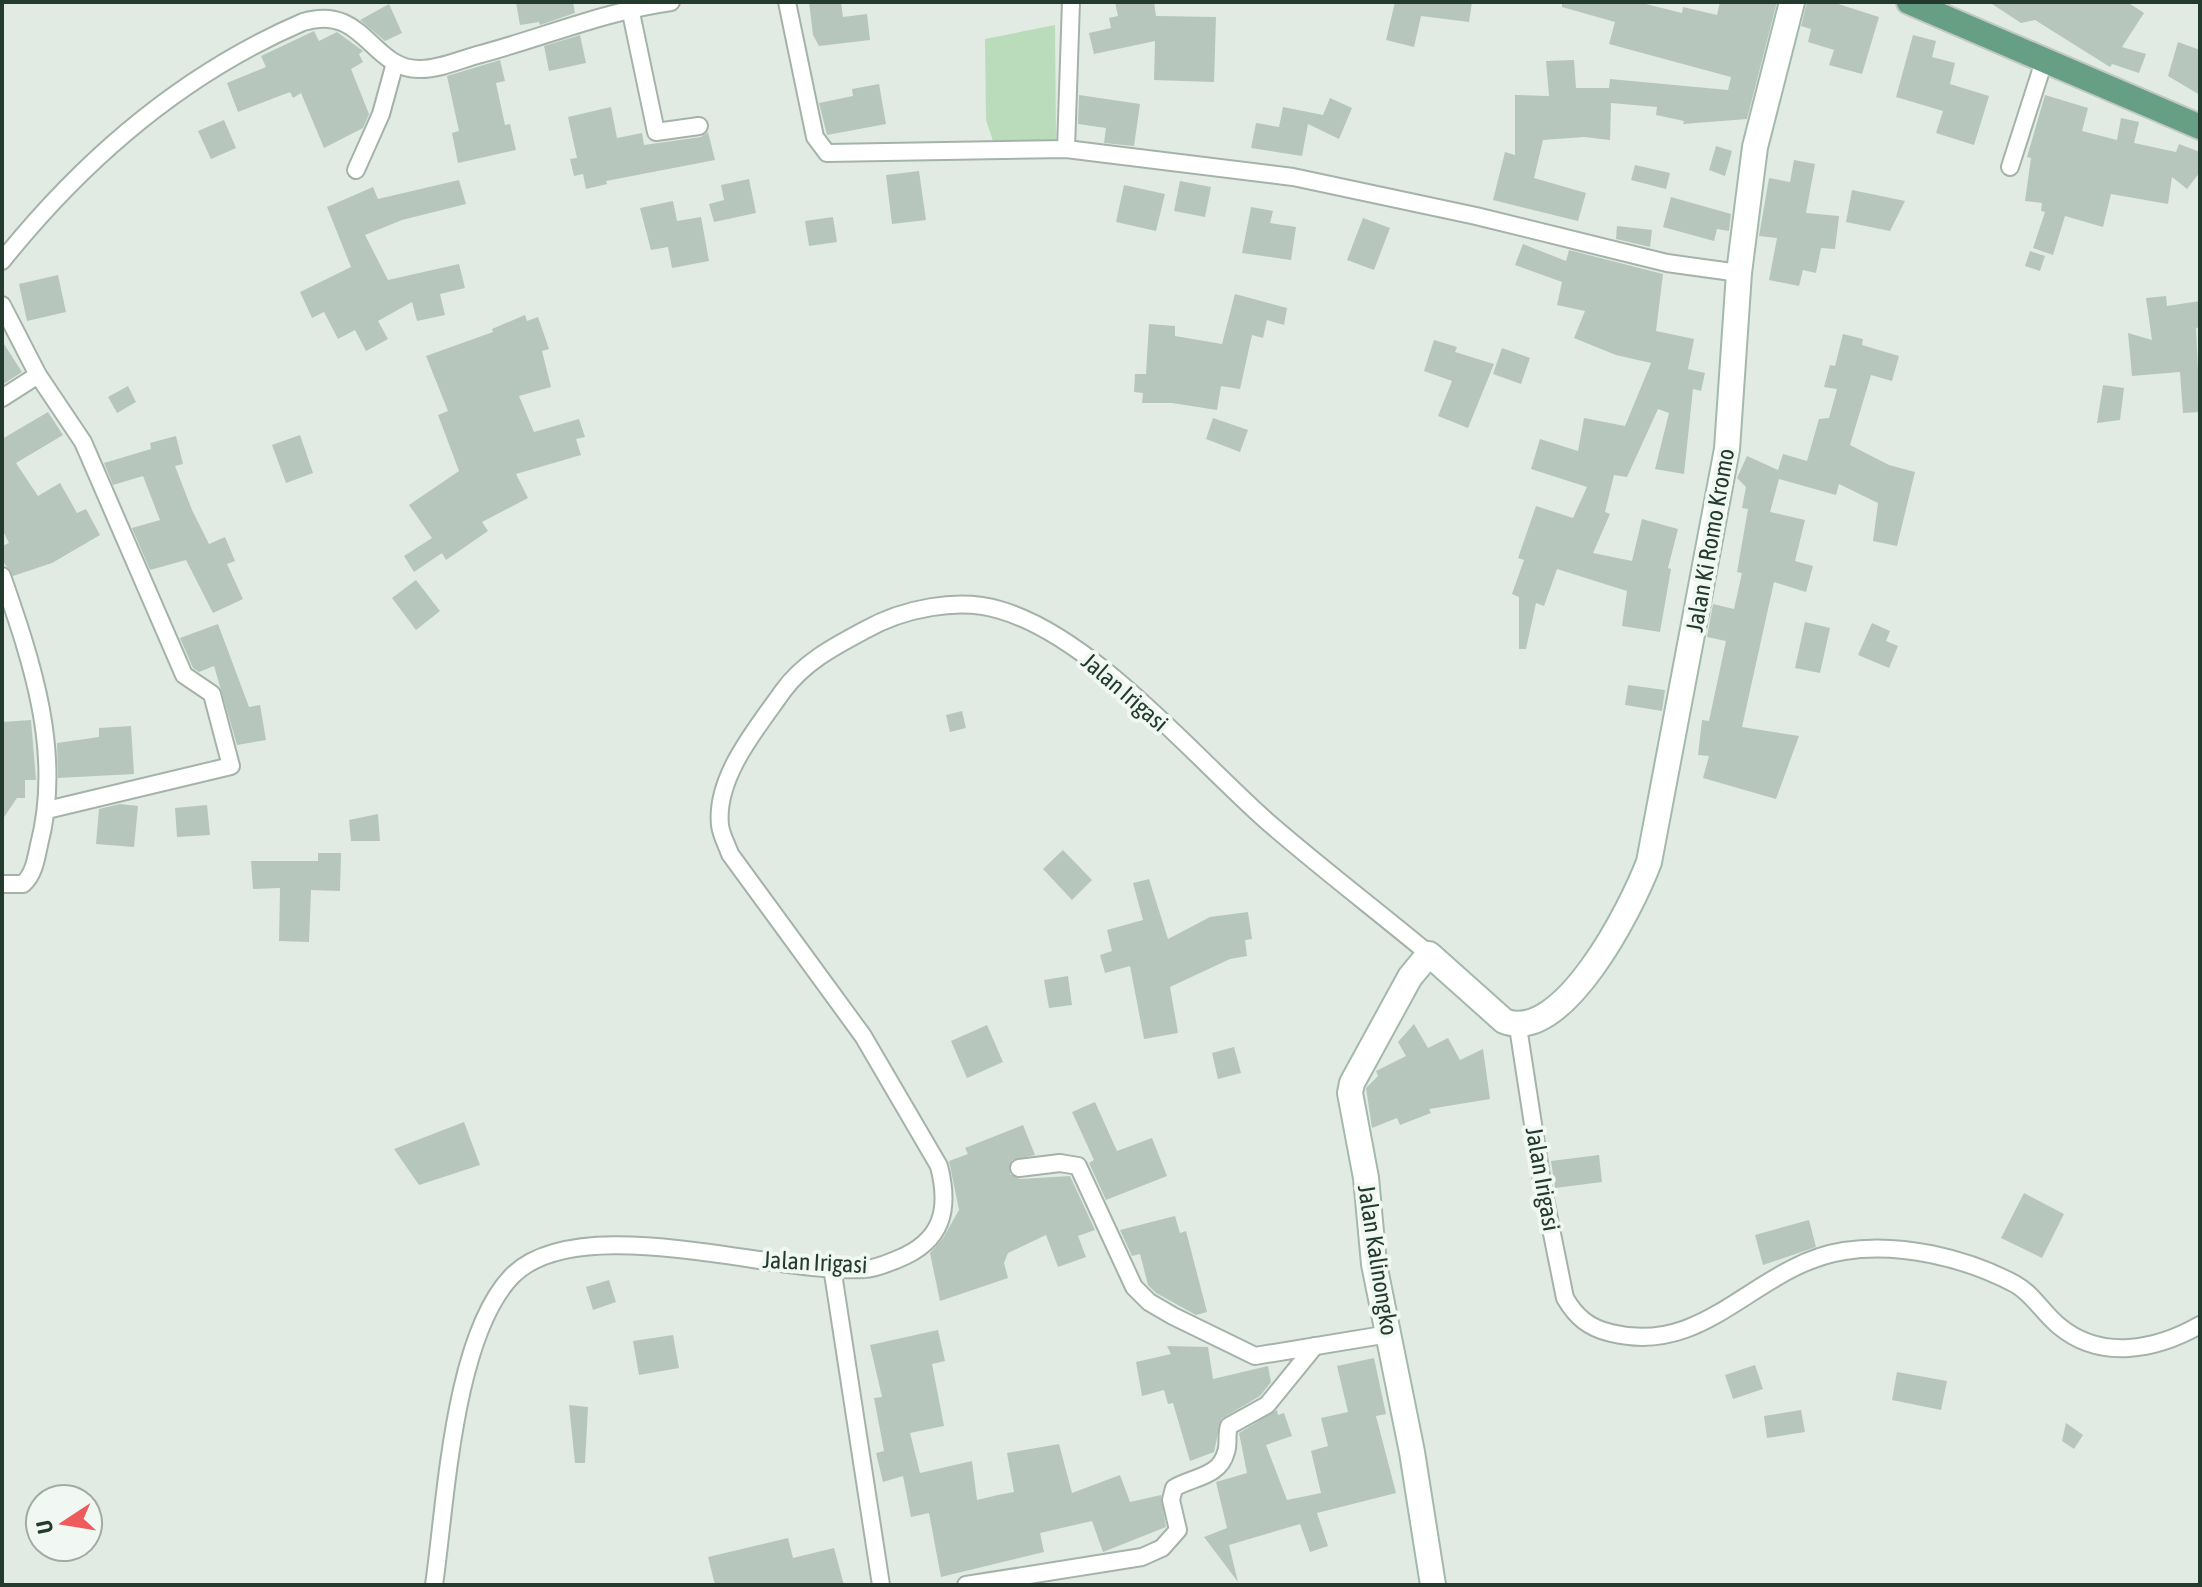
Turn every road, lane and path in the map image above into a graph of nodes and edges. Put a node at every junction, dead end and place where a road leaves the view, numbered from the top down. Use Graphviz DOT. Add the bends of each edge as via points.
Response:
graph roads {
  1 [pos="671,2"];
  2 [pos="787,2"];
  3 [pos="1071,2"];
  4 [pos="1792,2"];
  5 [pos="1909,2"];
  6 [pos="630,8"];
  7 [pos="2044,61"];
  8 [pos="395,63"];
  9 [pos="699,126"];
  10 [pos="2200,127"];
  11 [pos="1066,149"];
  12 [pos="2010,167"];
  13 [pos="356,170"];
  14 [pos="2,261"];
  15 [pos="1739,273"];
  16 [pos="2,305"];
  17 [pos="38,375"];
  18 [pos="2,398"];
  19 [pos="2,576"];
  20 [pos="47,810"];
  21 [pos="2,884"];
  22 [pos="1429,954"];
  23 [pos="1518,1027"];
  24 [pos="1019,1168"];
  25 [pos="832,1267"];
  26 [pos="2200,1325"];
  27 [pos="1389,1334"];
  28 [pos="1315,1346"];
  29 [pos="434,1585"];
  30 [pos="881,1585"];
  31 [pos="966,1585"];
  32 [pos="1433,1585"];
  1 -- 6 [label="street"];
  2 -- 11 [label="street" via="815,137 824,152 841,156"];
  3 -- 11 [label="street"];
  4 -- 15 [label="street, Jalan Ki Romo Kromo" via="1755,147"];
  5 -- 7 [label="main road"];
  6 -- 8 [label="street" via="434,68"];
  6 -- 9 [label="street" via="656,132"];
  7 -- 10 [label="main road"];
  7 -- 12 [label="street"];
  8 -- 13 [label="street" via="381,114"];
  8 -- 14 [label="street" via="356,28 337,19 320,18 290,28 198,80 126,131 50,201"];
  11 -- 15 [label="street" via="1293,177 1667,263"];
  15 -- 23 [label="street, Jalan Ki Romo Kromo" via="1727,449 1649,862 1632,907 1586,974 1547,1014"];
  16 -- 17 [label="street"];
  17 -- 18 [label="street"];
  17 -- 20 [label="street" via="83,442 184,675 212,694 231,766"];
  19 -- 20 [label="street" via="39,693 49,761"];
  20 -- 21 [label="street" via="31,876 19,885"];
  22 -- 23 [label="street, Jalan Irigasi" via="1504,1021"];
  22 -- 25 [label="street, Jalan Irigasi" via="1270,823 1092,659 998,609 936,607 878,622 821,654 787,686 749,739 721,796 720,827 730,854 863,1036 939,1166 945,1189 943,1219 920,1248 875,1267"];
  22 -- 27 [label="street, Jalan Kalinongko" via="1357,1069 1350,1093"];
  23 -- 26 [label="street, Jalan Irigasi" via="1565,1298 1591,1327 1646,1338 1676,1335 1783,1272 1844,1251 1874,1250 1939,1257 2017,1285 2058,1326 2102,1347 2149,1346"];
  24 -- 28 [label="street" via="1060,1163 1080,1168 1130,1279 1157,1307 1255,1356"];
  25 -- 29 [label="street, Jalan Irigasi" via="602,1245 548,1256 513,1276 492,1305 462,1391"];
  25 -- 30 [label="street"];
  27 -- 28 [label="street"];
  27 -- 32 [label="street, Jalan Kalinongko"];
  28 -- 31 [label="street" via="1267,1405 1229,1426 1227,1451 1210,1474 1174,1488 1171,1500 1178,1530 1162,1548 1142,1557"];
}
